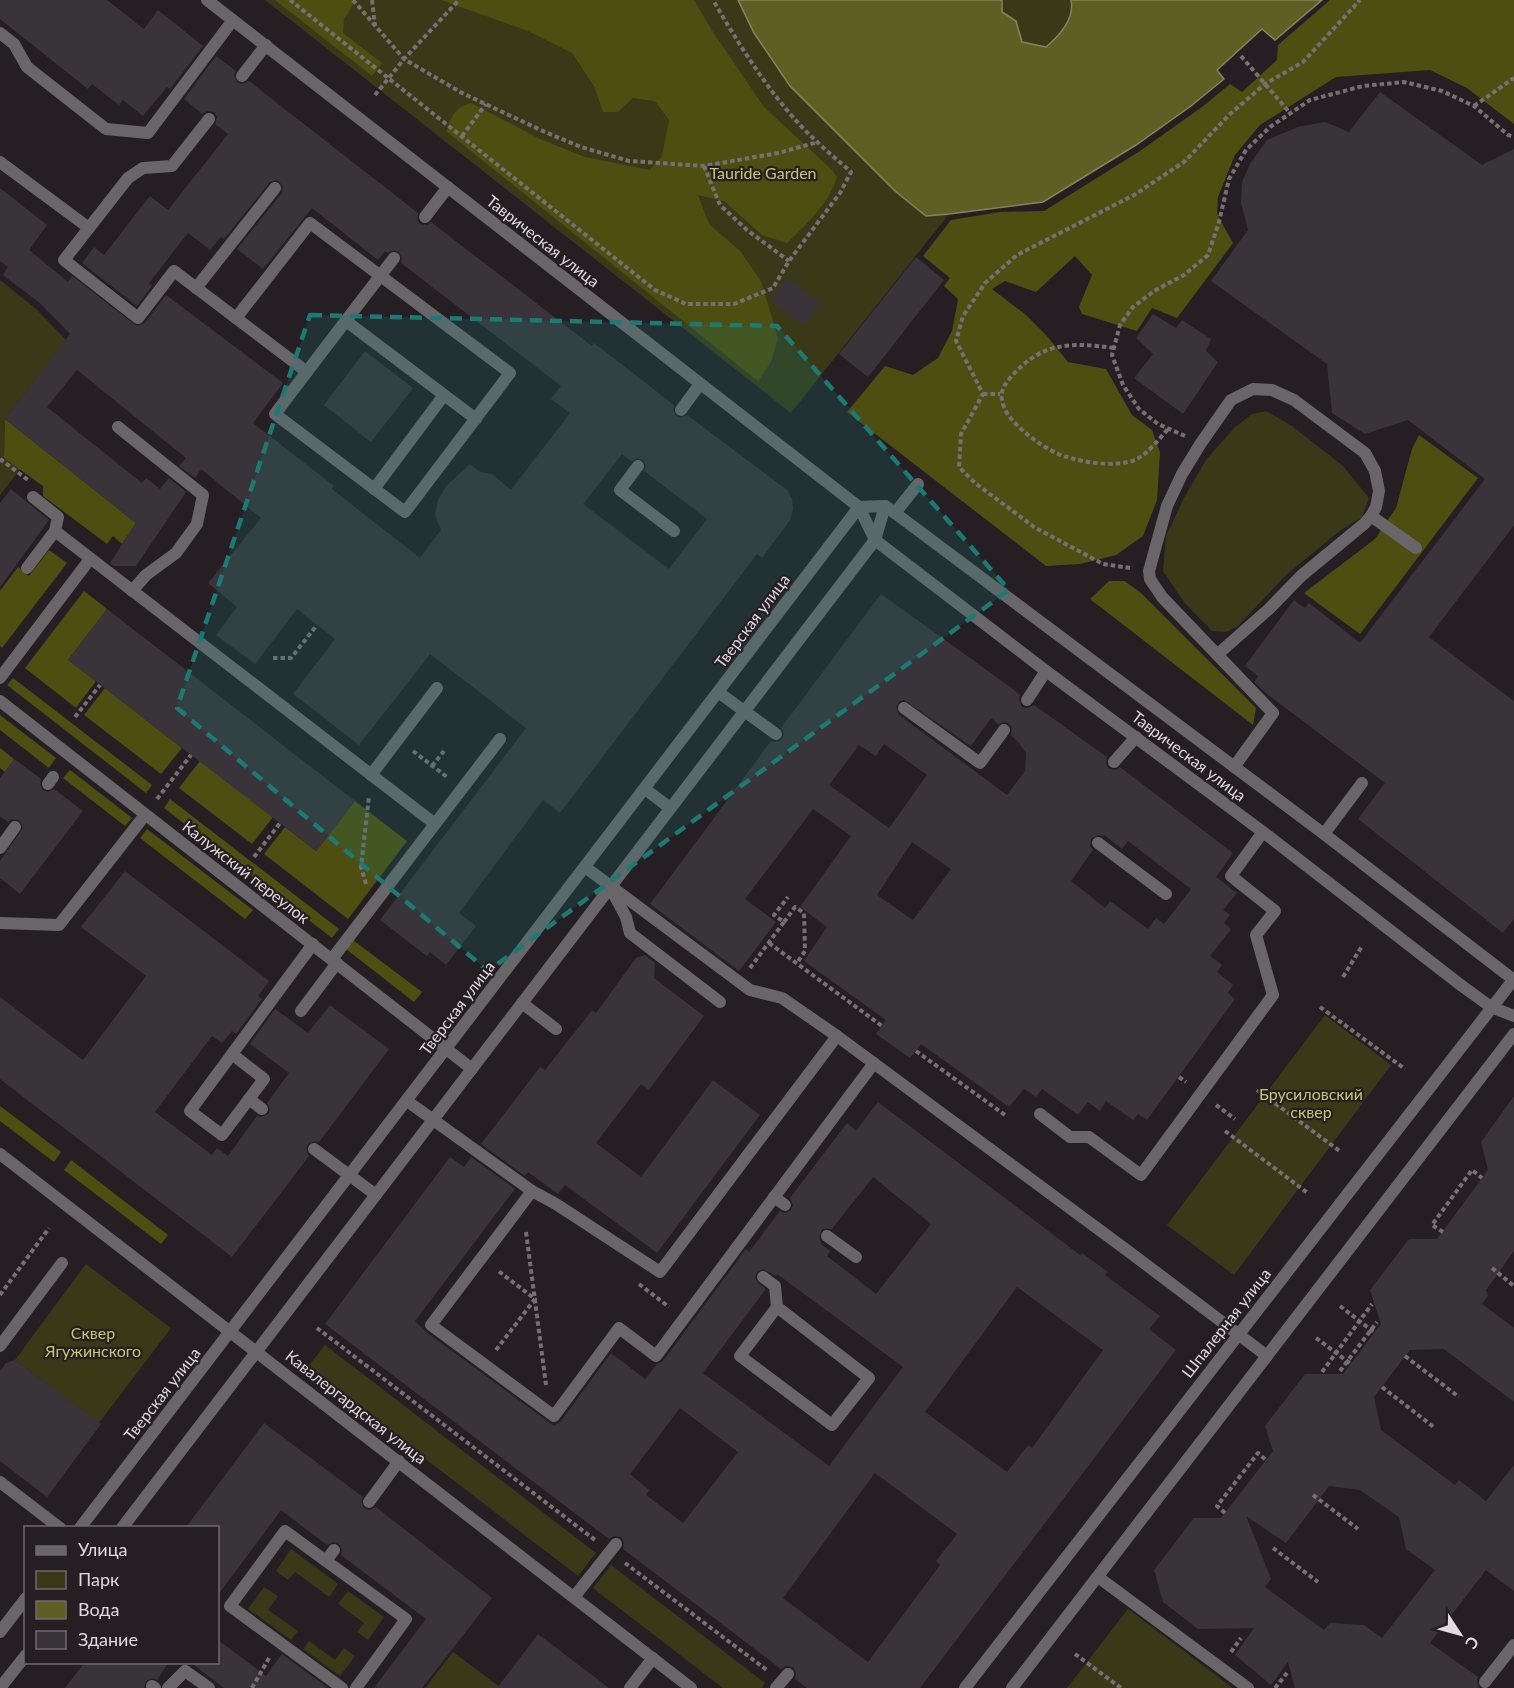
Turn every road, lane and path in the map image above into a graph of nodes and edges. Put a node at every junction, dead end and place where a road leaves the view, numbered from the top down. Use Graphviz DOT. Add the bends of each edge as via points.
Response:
graph roads {
  1 [pos="207,0"];
  2 [pos="290,0"];
  3 [pos="353,0"];
  4 [pos="372,0"];
  5 [pos="459,0"];
  6 [pos="713,0"];
  7 [pos="1360,0"];
  8 [pos="233,20"];
  9 [pos="375,27"];
  10 [pos="0,33"];
  11 [pos="266,45"];
  12 [pos="1241,56"];
  13 [pos="404,59"];
  14 [pos="242,76"];
  15 [pos="388,77"];
  16 [pos="1514,78"];
  17 [pos="1265,84"];
  18 [pos="375,95"];
  19 [pos="486,104"];
  20 [pos="1474,106"];
  21 [pos="1290,113"];
  22 [pos="209,119"];
  23 [pos="462,136"];
  24 [pos="1514,137"];
  25 [pos="818,142"];
  26 [pos="0,162"];
  27 [pos="704,166"];
  28 [pos="448,187"];
  29 [pos="275,188"];
  30 [pos="424,217"];
  31 [pos="89,228"];
  32 [pos="394,258"];
  33 [pos="789,261"];
  34 [pos="380,276"];
  35 [pos="196,288"];
  36 [pos="236,318"];
  37 [pos="346,321"];
  38 [pos="1114,348"];
  39 [pos="307,372"];
  40 [pos="700,384"];
  41 [pos="983,394"];
  42 [pos="1001,394"];
  43 [pos="444,395"];
  44 [pos="681,410"];
  45 [pos="476,419"];
  46 [pos="118,427"];
  47 [pos="1168,429"];
  48 [pos="1201,443"];
  49 [pos="0,459"];
  50 [pos="638,466"];
  51 [pos="918,484"];
  52 [pos="374,489"];
  53 [pos="33,497"];
  54 [pos="859,507"];
  55 [pos="890,510"];
  56 [pos="1371,516"];
  57 [pos="55,531"];
  58 [pos="674,531"];
  59 [pos="875,540"];
  60 [pos="1416,548"];
  61 [pos="90,559"];
  62 [pos="27,568"];
  63 [pos="1149,571"];
  64 [pos="132,591"];
  65 [pos="317,625"];
  66 [pos="1218,654"];
  67 [pos="273,658"];
  68 [pos="1046,671"];
  69 [pos="0,678"];
  70 [pos="100,685"];
  71 [pos="437,688"];
  72 [pos="718,692"];
  73 [pos="1027,700"];
  74 [pos="0,701"];
  75 [pos="904,708"];
  76 [pos="744,711"];
  77 [pos="75,717"];
  78 [pos="1004,730"];
  79 [pos="776,734"];
  80 [pos="1136,737"];
  81 [pos="398,739"];
  82 [pos="500,739"];
  83 [pos="444,751"];
  84 [pos="191,755"];
  85 [pos="1114,762"];
  86 [pos="432,766"];
  87 [pos="1234,767"];
  88 [pos="371,775"];
  89 [pos="1362,783"];
  90 [pos="462,789"];
  91 [pos="645,789"];
  92 [pos="670,808"];
  93 [pos="145,815"];
  94 [pos="280,823"];
  95 [pos="435,824"];
  96 [pos="15,827"];
  97 [pos="1263,832"];
  98 [pos="1324,834"];
  99 [pos="1098,843"];
  100 [pos="0,848"];
  101 [pos="254,856"];
  102 [pos="585,867"];
  103 [pos="610,887"];
  104 [pos="1166,894"];
  105 [pos="788,897"];
  106 [pos="373,907"];
  107 [pos="784,922"];
  108 [pos="0,923"];
  109 [pos="769,943"];
  110 [pos="313,944"];
  111 [pos="1362,946"];
  112 [pos="335,961"];
  113 [pos="797,963"];
  114 [pos="1343,977"];
  115 [pos="1514,979"];
  116 [pos="740,983"];
  117 [pos="720,1002"];
  118 [pos="522,1003"];
  119 [pos="1320,1007"];
  120 [pos="1491,1007"];
  121 [pos="301,1011"];
  122 [pos="1514,1016"];
  123 [pos="882,1026"];
  124 [pos="556,1029"];
  125 [pos="1514,1034"];
  126 [pos="837,1036"];
  127 [pos="446,1049"];
  128 [pos="916,1051"];
  129 [pos="232,1054"];
  130 [pos="874,1064"];
  131 [pos="472,1069"];
  132 [pos="1405,1069"];
  133 [pos="1257,1090"];
  134 [pos="249,1099"];
  135 [pos="407,1101"];
  136 [pos="262,1109"];
  137 [pos="1040,1114"];
  138 [pos="1005,1115"];
  139 [pos="433,1120"];
  140 [pos="1225,1131"];
  141 [pos="314,1149"];
  142 [pos="1341,1152"];
  143 [pos="0,1154"];
  144 [pos="350,1175"];
  145 [pos="1482,1178"];
  146 [pos="532,1191"];
  147 [pos="1309,1194"];
  148 [pos="376,1195"];
  149 [pos="774,1197"];
  150 [pos="523,1204"];
  151 [pos="785,1205"];
  152 [pos="49,1228"];
  153 [pos="1443,1232"];
  154 [pos="827,1236"];
  155 [pos="856,1257"];
  156 [pos="482,1258"];
  157 [pos="62,1263"];
  158 [pos="1492,1268"];
  159 [pos="763,1277"];
  160 [pos="638,1284"];
  161 [pos="1514,1286"];
  162 [pos="0,1295"];
  163 [pos="535,1299"];
  164 [pos="1372,1304"];
  165 [pos="1340,1306"];
  166 [pos="777,1307"];
  167 [pos="683,1318"];
  168 [pos="1359,1321"];
  169 [pos="1377,1322"];
  170 [pos="317,1328"];
  171 [pos="232,1331"];
  172 [pos="1373,1331"];
  173 [pos="1238,1334"];
  174 [pos="1316,1338"];
  175 [pos="0,1346"];
  176 [pos="257,1351"];
  177 [pos="1335,1353"];
  178 [pos="1267,1356"];
  179 [pos="1405,1356"];
  180 [pos="1349,1363"];
  181 [pos="485,1365"];
  182 [pos="1340,1371"];
  183 [pos="1322,1372"];
  184 [pos="1382,1387"];
  185 [pos="1459,1397"];
  186 [pos="549,1413"];
  187 [pos="1436,1428"];
  188 [pos="1266,1460"];
  189 [pos="399,1461"];
  190 [pos="0,1482"];
  191 [pos="1313,1495"];
  192 [pos="369,1502"];
  193 [pos="1225,1513"];
  194 [pos="59,1526"];
  195 [pos="82,1526"];
  196 [pos="123,1526"];
  197 [pos="1358,1529"];
  198 [pos="613,1547"];
  199 [pos="1273,1548"];
  200 [pos="334,1550"];
  201 [pos="326,1561"];
  202 [pos="1098,1577"];
  203 [pos="1318,1582"];
  204 [pos="574,1597"];
  205 [pos="24,1601"];
  206 [pos="0,1632"];
  207 [pos="1241,1638"];
  208 [pos="279,1642"];
  209 [pos="1514,1645"];
  210 [pos="1230,1653"];
  211 [pos="1075,1654"];
  212 [pos="24,1658"];
  213 [pos="653,1658"];
  214 [pos="1287,1673"];
  215 [pos="782,1681"];
  216 [pos="1485,1682"];
  217 [pos="0,1688"];
  218 [pos="168,1688"];
  219 [pos="209,1688"];
  220 [pos="252,1688"];
  221 [pos="342,1688"];
  222 [pos="356,1688"];
  223 [pos="630,1688"];
  224 [pos="692,1688"];
  225 [pos="965,1688"];
  226 [pos="1012,1688"];
  227 [pos="1121,1688"];
  228 [pos="1248,1688"];
  229 [pos="1275,1688"];
  1 -- 8 [label="street, Таврическая улица"];
  2 -- 15 [label="path"];
  3 -- 9 [label="path"];
  4 -- 9 [label="path"];
  5 -- 13 [label="path"];
  6 -- 25 [label="path" via="783,105"];
  7 -- 17 [label="path" via="1303,62"];
  8 -- 10 [label="street" via="148,132 106,129 27,67 14,44"];
  8 -- 11 [label="street, Таврическая улица"];
  9 -- 13 [label="path"];
  11 -- 14 [label="street"];
  11 -- 28 [label="street, Таврическая улица"];
  12 -- 17 [label="path"];
  13 -- 15 [label="path"];
  13 -- 19 [label="path"];
  15 -- 18 [label="path"];
  15 -- 23 [label="path"];
  16 -- 20 [label="path"];
  17 -- 21 [label="path"];
  17 -- 41 [label="path" via="1184,162 1134,195 1017,255 986,283 963,316 956,341"];
  19 -- 23 [label="path"];
  19 -- 27 [label="path" via="581,147 629,161"];
  20 -- 21 [label="path" via="1404,82 1363,86 1310,100"];
  20 -- 24 [label="path"];
  21 -- 38 [label="path" via="1246,150 1229,179 1208,255 1133,307 1120,325"];
  22 -- 31 [label="street" via="172,166 142,168 128,178"];
  23 -- 33 [label="path" via="655,290 686,304 734,304 772,288"];
  25 -- 27 [label="path"];
  25 -- 33 [label="path" via="851,172"];
  26 -- 31 [label="street"];
  27 -- 33 [label="path" via="720,205"];
  28 -- 30 [label="street"];
  28 -- 40 [label="street, Таврическая улица"];
  29 -- 35 [label="street"];
  31 -- 35 [label="street" via="64,261 138,318 174,271"];
  32 -- 34 [label="street"];
  34 -- 36 [label="street" via="310,223"];
  34 -- 37 [label="street"];
  34 -- 45 [label="street" via="510,373"];
  35 -- 36 [label="street"];
  36 -- 39 [label="street"];
  37 -- 39 [label="street"];
  37 -- 43 [label="street"];
  38 -- 42 [label="path" via="1080,344 1048,349 1022,364"];
  38 -- 47 [label="path" via="1112,355 1123,385 1139,409"];
  39 -- 52 [label="street" via="275,414"];
  40 -- 44 [label="street"];
  40 -- 54 [label="street, Таврическая улица"];
  41 -- 42 [label="path"];
  41 -- 63 [label="path" via="961,434 959,467 1034,527 1103,564"];
  42 -- 47 [label="path" via="1004,409 1023,433 1065,457 1111,464 1136,460"];
  43 -- 45 [label="street"];
  43 -- 52 [label="street"];
  45 -- 52 [label="street" via="405,512"];
  46 -- 64 [label="street" via="203,495 197,524 176,553 146,574"];
  47 -- 48 [label="path"];
  48 -- 56 [label="street" via="1231,400 1253,389 1272,390 1294,400 1365,453 1375,471 1379,491"];
  48 -- 63 [label="street" via="1167,506"];
  49 -- 53 [label="path" via="32,483"];
  50 -- 58 [label="street" via="620,490"];
  51 -- 55 [label="street"];
  53 -- 57 [label="street" via="58,517"];
  54 -- 55 [label="street"];
  54 -- 59 [label="street, Таврическая улица"];
  54 -- 72 [label="street, Тверская улица"];
  55 -- 59 [label="street"];
  55 -- 87 [label="street, Таврическая улица"];
  56 -- 60 [label="street"];
  56 -- 66 [label="street"];
  57 -- 61 [label="street"];
  57 -- 62 [label="street"];
  59 -- 68 [label="street, Таврическая улица"];
  59 -- 76 [label="street"];
  61 -- 64 [label="street"];
  61 -- 69 [label="street"];
  63 -- 66 [label="street" via="1162,597"];
  64 -- 88 [label="street"];
  65 -- 67 [label="path" via="291,658"];
  66 -- 87 [label="street" via="1273,713"];
  68 -- 73 [label="street"];
  68 -- 80 [label="street, Таврическая улица"];
  70 -- 77 [label="path"];
  71 -- 81 [label="street"];
  72 -- 76 [label="street"];
  72 -- 91 [label="street, Тверская улица"];
  74 -- 93 [label="street, Калужский переулок"];
  75 -- 78 [label="street" via="980,763"];
  76 -- 79 [label="street"];
  76 -- 92 [label="street"];
  80 -- 85 [label="street"];
  80 -- 97 [label="street, Таврическая улица"];
  81 -- 86 [label="path"];
  81 -- 88 [label="street"];
  82 -- 90 [label="street"];
  83 -- 86 [label="path"];
  84 -- 93 [label="path"];
  86 -- 90 [label="path"];
  87 -- 98 [label="street, Таврическая улица"];
  88 -- 95 [label="street"];
  88 -- 106 [label="path" via="361,867"];
  89 -- 98 [label="street"];
  90 -- 95 [label="street"];
  91 -- 92 [label="street"];
  91 -- 102 [label="street, Тверская улица"];
  92 -- 103 [label="street"];
  93 -- 108 [label="street" via="59,925"];
  93 -- 110 [label="street, Калужский переулок"];
  94 -- 101 [label="path"];
  95 -- 106 [label="street"];
  96 -- 100 [label="street"];
  97 -- 120 [label="street, Таврическая улица"];
  97 -- 137 [label="street" via="1231,876 1275,910 1256,934 1273,995 1141,1175 1089,1137 1070,1137"];
  98 -- 115 [label="street, Таврическая улица"];
  99 -- 104 [label="street"];
  102 -- 103 [label="street"];
  102 -- 127 [label="street, Тверская улица"];
  103 -- 116 [label="street"];
  103 -- 117 [label="street" via="630,933"];
  103 -- 118 [label="street"];
  105 -- 107 [label="path" via="774,915"];
  106 -- 112 [label="street"];
  107 -- 109 [label="path"];
  107 -- 113 [label="path" via="795,907 804,913 806,951"];
  109 -- 113 [label="path"];
  109 -- 116 [label="path"];
  110 -- 112 [label="street, Калужский переулок"];
  110 -- 129 [label="street"];
  111 -- 114 [label="path"];
  112 -- 121 [label="street"];
  112 -- 127 [label="street, Калужский переулок"];
  113 -- 123 [label="path"];
  115 -- 120 [label="street, Шпалерная улица"];
  116 -- 126 [label="street" via="750,990 782,998"];
  118 -- 124 [label="street"];
  118 -- 131 [label="street"];
  119 -- 132 [label="path"];
  120 -- 122 [label="street, Таврическая улица"];
  120 -- 173 [label="street, Шпалерная улица"];
  125 -- 178 [label="street"];
  126 -- 130 [label="street"];
  126 -- 146 [label="street" via="660,1272"];
  127 -- 131 [label="street, Калужский переулок"];
  127 -- 135 [label="street, Тверская улица"];
  128 -- 138 [label="path"];
  129 -- 134 [label="street" via="264,1079"];
  129 -- 134 [label="street" via="190,1111 222,1135"];
  130 -- 149 [label="street"];
  130 -- 173 [label="street"];
  131 -- 139 [label="street"];
  133 -- 142 [label="path"];
  134 -- 136 [label="street"];
  135 -- 139 [label="street"];
  135 -- 144 [label="street, Тверская улица"];
  139 -- 146 [label="street"];
  139 -- 148 [label="street"];
  140 -- 147 [label="path"];
  141 -- 144 [label="street"];
  143 -- 171 [label="street, Кавалергардская улица"];
  144 -- 148 [label="street"];
  144 -- 171 [label="street, Тверская улица"];
  145 -- 153 [label="path" via="1472,1170 1432,1224"];
  146 -- 150 [label="street"];
  148 -- 176 [label="street"];
  149 -- 151 [label="street"];
  149 -- 167 [label="street" via="735,1256"];
  150 -- 156 [label="street"];
  150 -- 163 [label="path"];
  152 -- 162 [label="path"];
  154 -- 155 [label="street"];
  156 -- 163 [label="path"];
  156 -- 181 [label="street" via="431,1324"];
  157 -- 175 [label="street"];
  158 -- 161 [label="path"];
  159 -- 166 [label="street" via="775,1286"];
  160 -- 167 [label="path"];
  163 -- 181 [label="path"];
  163 -- 186 [label="path"];
  164 -- 168 [label="path"];
  165 -- 168 [label="path"];
  166 -- 166 [label="street" via="869,1378 832,1425 740,1356"];
  167 -- 186 [label="street" via="656,1356 619,1328 554,1416"];
  168 -- 172 [label="path"];
  168 -- 177 [label="path"];
  169 -- 172 [label="path"];
  170 -- 198 [label="path"];
  171 -- 176 [label="street, Кавалергардская улица"];
  171 -- 195 [label="street, Тверская улица"];
  172 -- 180 [label="path"];
  173 -- 178 [label="street"];
  173 -- 225 [label="street, Шпалерная улица"];
  174 -- 177 [label="path"];
  176 -- 189 [label="street, Кавалергардская улица"];
  176 -- 196 [label="street"];
  177 -- 180 [label="path"];
  177 -- 183 [label="path"];
  178 -- 202 [label="street"];
  179 -- 185 [label="path"];
  180 -- 182 [label="path"];
  181 -- 186 [label="street"];
  184 -- 187 [label="path"];
  188 -- 193 [label="path" via="1258,1454 1217,1506"];
  189 -- 192 [label="street"];
  189 -- 204 [label="street, Кавалергардская улица"];
  190 -- 194 [label="street"];
  191 -- 197 [label="path"];
  198 -- 204 [label="street"];
  198 -- 215 [label="path"];
  199 -- 203 [label="path"];
  200 -- 201 [label="street"];
  201 -- 208 [label="street" via="285,1531 230,1606"];
  201 -- 222 [label="street" via="406,1619"];
  202 -- 226 [label="street"];
  202 -- 228 [label="street"];
  204 -- 213 [label="street, Кавалергардская улица"];
  205 -- 206 [label="street"];
  207 -- 210 [label="path"];
  208 -- 220 [label="path"];
  208 -- 221 [label="street"];
  209 -- 216 [label="street"];
  211 -- 227 [label="path"];
  212 -- 217 [label="street"];
  213 -- 223 [label="street"];
  213 -- 224 [label="street, Кавалергардская улица"];
  214 -- 229 [label="path"];
  218 -- 219 [label="street" via="185,1671"];
}
